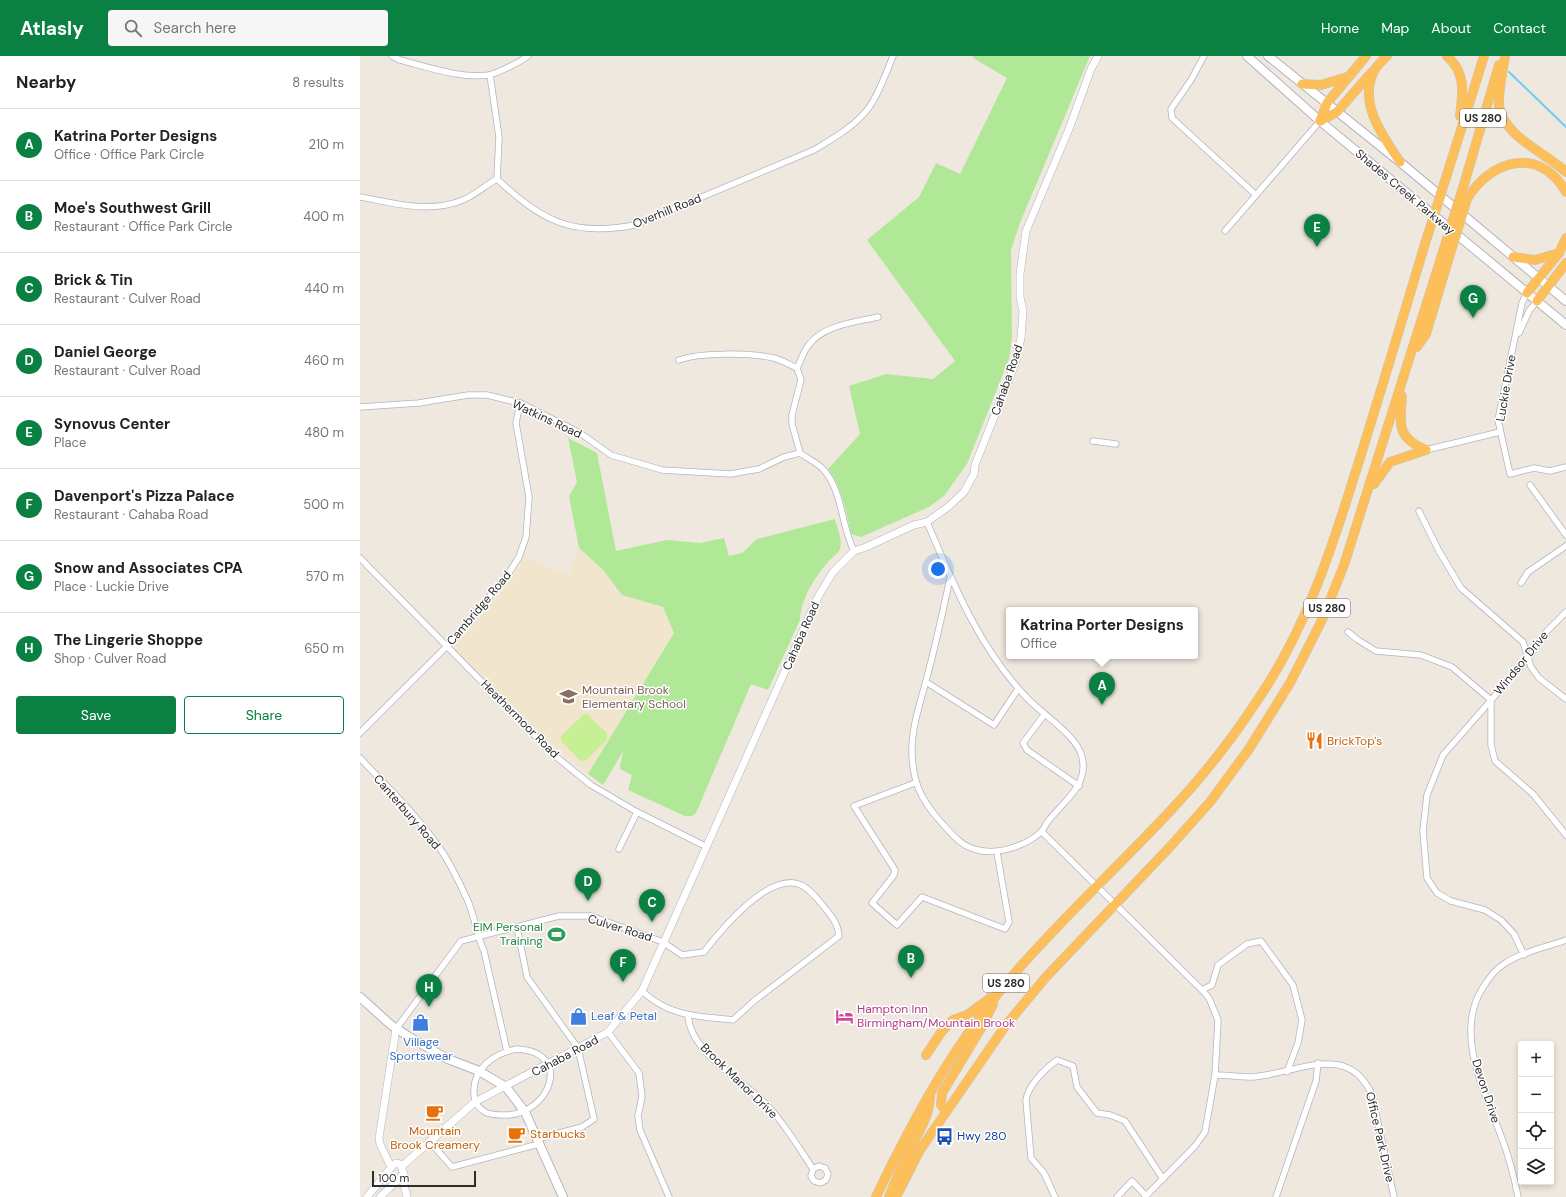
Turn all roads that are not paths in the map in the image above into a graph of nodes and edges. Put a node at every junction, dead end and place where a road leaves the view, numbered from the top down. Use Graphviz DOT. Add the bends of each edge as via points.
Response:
graph roads {
  1 [pos="392,56"];
  2 [pos="528,56"];
  3 [pos="893,56"];
  4 [pos="1098,56"];
  5 [pos="1204,56"];
  6 [pos="1247,56"];
  7 [pos="1268,56"];
  8 [pos="1366,56"];
  9 [pos="1387,56"];
  10 [pos="1447,56"];
  11 [pos="1484,56"];
  12 [pos="1503,56"];
  13 [pos="1373,71"];
  14 [pos="490,75"];
  15 [pos="1348,76"];
  16 [pos="1302,84"];
  17 [pos="1327,103"];
  18 [pos="1337,112"];
  19 [pos="1320,121"];
  20 [pos="1458,138"];
  21 [pos="1400,162"];
  22 [pos="1566,172"];
  23 [pos="497,179"];
  24 [pos="1566,192"];
  25 [pos="1256,195"];
  26 [pos="360,197"];
  27 [pos="1225,231"];
  28 [pos="1566,238"];
  29 [pos="1558,253"];
  30 [pos="1513,257"];
  31 [pos="1444,261"];
  32 [pos="1566,263"];
  33 [pos="1539,279"];
  34 [pos="1548,286"];
  35 [pos="1527,293"];
  36 [pos="1537,301"];
  37 [pos="1566,301"];
  38 [pos="878,317"];
  39 [pos="1566,325"];
  40 [pos="1514,345"];
  41 [pos="679,360"];
  42 [pos="797,368"];
  43 [pos="1404,380"];
  44 [pos="520,404"];
  45 [pos="360,407"];
  46 [pos="1500,432"];
  47 [pos="1093,441"];
  48 [pos="1116,444"];
  49 [pos="1426,450"];
  50 [pos="800,453"];
  51 [pos="1566,467"];
  52 [pos="1530,485"];
  53 [pos="1368,493"];
  54 [pos="1419,511"];
  55 [pos="927,522"];
  56 [pos="1566,535"];
  57 [pos="1566,546"];
  58 [pos="854,551"];
  59 [pos="360,558"];
  60 [pos="950,578"];
  61 [pos="1521,583"];
  62 [pos="1566,612"];
  63 [pos="1348,632"];
  64 [pos="446,646"];
  65 [pos="1529,657"];
  66 [pos="926,682"];
  67 [pos="1018,689"];
  68 [pos="1566,699"];
  69 [pos="1491,700"];
  70 [pos="1044,715"];
  71 [pos="360,733"];
  72 [pos="360,758"];
  73 [pos="915,783"];
  74 [pos="1079,786"];
  75 [pos="637,812"];
  76 [pos="1042,832"];
  77 [pos="1566,835"];
  78 [pos="705,846"];
  79 [pos="619,849"];
  80 [pos="997,852"];
  81 [pos="1096,887"];
  82 [pos="1115,905"];
  83 [pos="517,927"];
  84 [pos="477,936"];
  85 [pos="1566,940"];
  86 [pos="663,942"];
  87 [pos="1524,955"];
  88 [pos="1202,990"];
  89 [pos="642,991"];
  90 [pos="999,991"];
  91 [pos="360,997"];
  92 [pos="688,1015"];
  93 [pos="396,1029"];
  94 [pos="608,1032"];
  95 [pos="578,1048"];
  96 [pos="507,1051"];
  97 [pos="926,1054"];
  98 [pos="1318,1063"];
  99 [pos="549,1065"];
  100 [pos="479,1071"];
  101 [pos="1287,1072"];
  102 [pos="1215,1075"];
  103 [pos="506,1087"];
  104 [pos="930,1091"];
  105 [pos="475,1102"];
  106 [pos="946,1111"];
  107 [pos="525,1112"];
  108 [pos="429,1141"];
  109 [pos="538,1141"];
  110 [pos="402,1166"];
  111 [pos="391,1167"];
  112 [pos="813,1169"];
  113 [pos="402,1176"];
  114 [pos="1163,1179"];
  115 [pos="1146,1196"];
  116 [pos="367,1197"];
  117 [pos="380,1197"];
  118 [pos="407,1197"];
  119 [pos="563,1197"];
  120 [pos="668,1197"];
  121 [pos="876,1197"];
  122 [pos="889,1197"];
  123 [pos="896,1197"];
  124 [pos="1055,1197"];
  125 [pos="1117,1197"];
  126 [pos="1276,1197"];
  127 [pos="1394,1197"];
  128 [pos="1518,1197"];
  1 -- 14 [label="street" via="455,74"];
  2 -- 14 [label="street"];
  3 -- 23 [label="street, Overhill Road" via="869,108 841,134 814,150 635,225 591,229 563,224 538,213 519,200"];
  4 -- 55 [label="street, Cahaba Road" via="1026,231 1020,274 1023,311 1021,338 1015,364 975,465 974,474 964,492"];
  5 -- 25 [label="street" via="1171,109 1172,118"];
  6 -- 19 [label="main road, Shades Creek Parkway"];
  7 -- 16 [label="main road, Shades Creek Parkway"];
  8 -- 15 [label="highway"];
  9 -- 13 [label="highway"];
  10 -- 20 [label="highway" via="1459,70 1463,83"];
  11 -- 20 [label="highway, US 280"];
  12 -- 22 [label="highway" via="1499,105 1506,124"];
  12 -- 31 [label="highway, US 280, bridge"];
  13 -- 18 [label="highway"];
  13 -- 21 [label="highway" via="1368,88 1370,107 1380,132"];
  14 -- 23 [label="street" via="499,137"];
  15 -- 16 [label="highway" via="1320,86"];
  15 -- 17 [label="highway"];
  16 -- 17 [label="main road, Shades Creek Parkway"];
  17 -- 18 [label="main road, Shades Creek Parkway"];
  17 -- 19 [label="highway"];
  18 -- 19 [label="highway"];
  18 -- 21 [label="main road, Shades Creek Parkway"];
  19 -- 25 [label="street"];
  19 -- 35 [label="main road, Shades Creek Parkway"];
  20 -- 81 [label="highway, US 280, bridge" via="1338,528 1313,597 1283,659 1235,732 1174,807"];
  21 -- 30 [label="main road, Shades Creek Parkway"];
  23 -- 26 [label="street" via="464,199 440,207 422,207"];
  24 -- 31 [label="highway, bridge" via="1559,179 1534,164 1515,163 1500,167 1480,180 1467,199"];
  25 -- 27 [label="street"];
  28 -- 29 [label="highway"];
  29 -- 30 [label="highway" via="1535,260"];
  29 -- 33 [label="highway"];
  30 -- 33 [label="main road, Shades Creek Parkway"];
  31 -- 43 [label="highway, US 280" via="1426,334 1411,355"];
  32 -- 34 [label="highway"];
  33 -- 34 [label="main road, Shades Creek Parkway"];
  33 -- 35 [label="highway"];
  34 -- 36 [label="highway"];
  34 -- 37 [label="main road, Shades Creek Parkway"];
  35 -- 36 [label="main road, Shades Creek Parkway"];
  35 -- 40 [label="street, Luckie Drive" via="1522,303"];
  36 -- 39 [label="main road, Shades Creek Parkway"];
  36 -- 40 [label="street, Luckie Drive" via="1528,311"];
  38 -- 42 [label="street" via="842,325 818,336 808,345"];
  40 -- 46 [label="street, Luckie Drive" via="1498,420"];
  41 -- 42 [label="street" via="691,356 746,354 775,358"];
  42 -- 50 [label="street" via="801,380 792,419"];
  43 -- 49 [label="highway" via="1400,424 1402,432 1407,439"];
  43 -- 53 [label="highway, US 280"];
  44 -- 45 [label="street, Watkins Road" via="487,395 468,395 419,403"];
  44 -- 50 [label="street, Watkins Road" via="580,433 611,455 662,470 730,474 759,469 784,457"];
  44 -- 64 [label="street, Cambridge Road" via="516,423 529,497 526,537 519,557 507,576"];
  46 -- 49 [label="street, Luckie Drive"];
  46 -- 51 [label="street, Luckie Drive" via="1510,474 1534,468 1550,471"];
  47 -- 48 [label="street"];
  49 -- 53 [label="highway" via="1390,462"];
  50 -- 58 [label="street" via="823,469 834,488 849,542"];
  52 -- 56 [label="street"];
  53 -- 82 [label="highway, US 280" via="1332,597 1290,683 1249,749 1210,802"];
  54 -- 65 [label="street" via="1461,588 1523,642"];
  55 -- 58 [label="street, Cahaba Road" via="914,525"];
  55 -- 60 [label="street"];
  57 -- 61 [label="street" via="1528,572"];
  58 -- 78 [label="street, Cahaba Road" via="833,572 818,597 741,773"];
  59 -- 64 [label="street, Heathermoor Road"];
  60 -- 66 [label="street"];
  60 -- 67 [label="street" via="991,655"];
  62 -- 65 [label="street, Windsor Drive" via="1547,631"];
  63 -- 69 [label="street" via="1376,651 1420,655 1452,667"];
  64 -- 71 [label="street, Cambridge Road"];
  64 -- 75 [label="street, Heathermoor Road" via="554,755 591,785"];
  65 -- 68 [label="street" via="1531,667 1539,678"];
  65 -- 69 [label="street, Windsor Drive"];
  66 -- 67 [label="street" via="994,726"];
  66 -- 73 [label="street" via="912,753"];
  67 -- 70 [label="street"];
  69 -- 77 [label="street, Windsor Drive" via="1491,745 1495,761 1533,794"];
  69 -- 87 [label="street" via="1443,755 1426,795 1423,831 1427,878 1437,893 1451,901 1485,910 1501,920 1514,934"];
  70 -- 74 [label="street" via="1073,739 1080,749 1083,773"];
  70 -- 74 [label="street" via="1023,743 1027,750"];
  72 -- 84 [label="street, Canterbury Road" via="417,819 443,853 468,900"];
  73 -- 80 [label="street" via="929,809 958,841 977,850"];
  73 -- 80 [label="street" via="854,806 895,870 894,875 872,903 897,925 922,897 1005,929 1009,922"];
  74 -- 76 [label="street" via="1048,821"];
  75 -- 78 [label="street, Heathermoor Road"];
  75 -- 79 [label="street"];
  76 -- 80 [label="street" via="1010,849"];
  76 -- 81 [label="street"];
  78 -- 86 [label="street, Cahaba Road"];
  81 -- 82 [label="street"];
  81 -- 90 [label="highway, US 280"];
  82 -- 88 [label="street"];
  82 -- 106 [label="highway, US 280" via="1024,1003"];
  83 -- 84 [label="street, Culver Road"];
  83 -- 86 [label="street, Culver Road" via="560,916 591,916"];
  83 -- 95 [label="street" via="527,977"];
  84 -- 93 [label="street, Culver Road" via="461,941"];
  84 -- 96 [label="street, Canterbury Road" via="484,951"];
  85 -- 87 [label="street, Devon Drive"];
  86 -- 89 [label="street, Cahaba Road"];
  86 -- 92 [label="street, Culver Road" via="682,955 704,952 750,900 780,885 790,884 802,885 814,894 838,926 839,936 733,1020"];
  87 -- 128 [label="street, Devon Drive" via="1504,964 1489,977 1475,1001 1470,1020 1472,1046 1482,1086 1506,1150"];
  88 -- 101 [label="street" via="1212,985 1218,965 1247,944 1261,942 1293,985 1302,1020 1298,1043"];
  88 -- 102 [label="street" via="1209,998 1218,1020"];
  89 -- 92 [label="street" via="670,1011"];
  89 -- 94 [label="street, Cahaba Road"];
  90 -- 97 [label="highway" via="967,1015 953,1020"];
  90 -- 104 [label="highway, US 280" via="961,1042"];
  90 -- 106 [label="highway" via="983,1025 942,1093 941,1105"];
  91 -- 93 [label="main road"];
  92 -- 112 [label="street, Brook Manor Drive" via="689,1025 702,1046 726,1071 768,1106 790,1132"];
  93 -- 100 [label="main road" via="448,1058"];
  93 -- 111 [label="street, Culver Road" via="379,1138"];
  94 -- 95 [label="street, Cahaba Road"];
  94 -- 120 [label="street" via="639,1073 642,1096 638,1116 640,1130"];
  95 -- 99 [label="street, Cahaba Road"];
  95 -- 109 [label="street" via="594,1119 590,1123"];
  96 -- 99 [label="street" via="530,1049 542,1055"];
  96 -- 100 [label="street"];
  98 -- 101 [label="street, Office Park Drive"];
  98 -- 126 [label="street" via="1316,1081"];
  98 -- 127 [label="street, Office Park Drive" via="1334,1063 1355,1071 1366,1082 1372,1095"];
  99 -- 103 [label="street, Cahaba Road"];
  99 -- 107 [label="street" via="550,1085 542,1097"];
  100 -- 103 [label="main road"];
  100 -- 105 [label="street" via="473,1084"];
  101 -- 102 [label="street, Office Park Drive" via="1252,1077"];
  102 -- 114 [label="street" via="1205,1132"];
  103 -- 105 [label="street, Cahaba Road"];
  103 -- 107 [label="main road"];
  104 -- 121 [label="highway, US 280"];
  104 -- 122 [label="highway" via="927,1116"];
  105 -- 107 [label="street" via="482,1110 492,1114 514,1115"];
  105 -- 108 [label="street, Cahaba Road"];
  106 -- 123 [label="highway, US 280" via="920,1150"];
  107 -- 109 [label="main road"];
  108 -- 109 [label="street" via="452,1167"];
  108 -- 110 [label="street, Cahaba Road"];
  109 -- 119 [label="main road"];
  110 -- 111 [label="street" via="396,1163"];
  110 -- 113 [label="street"];
  111 -- 116 [label="street"];
  113 -- 117 [label="street"];
  113 -- 118 [label="street"];
  114 -- 115 [label="street"];
  114 -- 124 [label="street" via="1125,1121 1110,1115 1097,1114 1077,1087 1073,1066 1057,1060 1027,1093 1026,1100 1031,1158 1044,1173"];
  115 -- 125 [label="street" via="1132,1181"];
}
